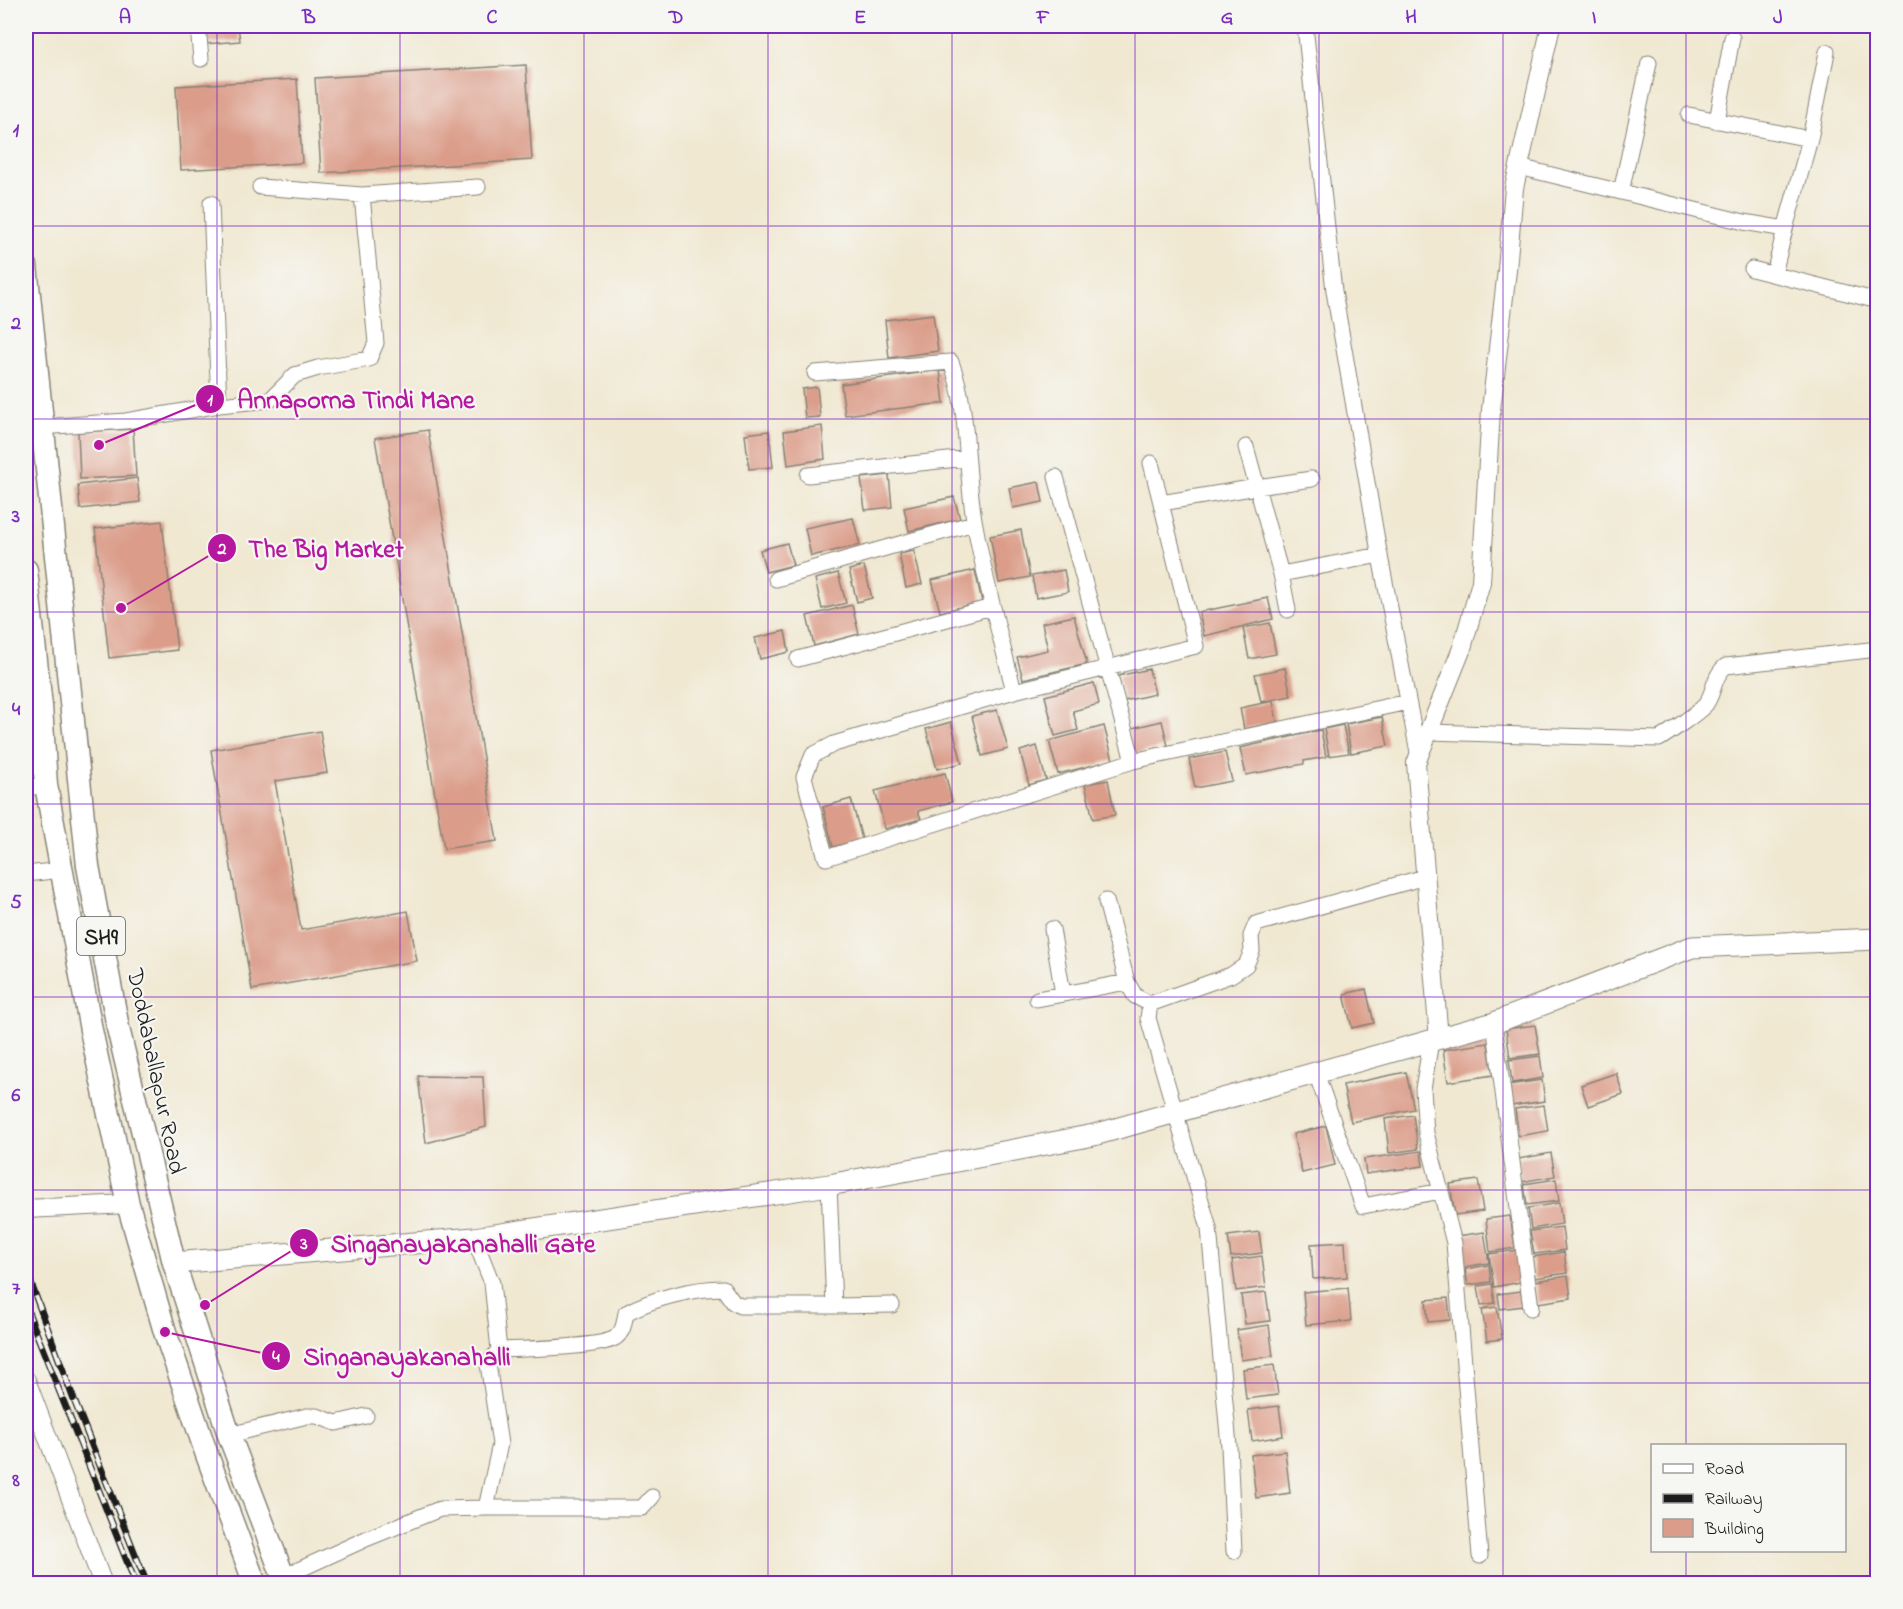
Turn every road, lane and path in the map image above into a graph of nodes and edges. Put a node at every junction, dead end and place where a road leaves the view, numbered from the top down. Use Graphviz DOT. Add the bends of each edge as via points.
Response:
graph roads {
  1 [pos="198,26"];
  2 [pos="1305,26"];
  3 [pos="1551,26"];
  4 [pos="1732,38"];
  5 [pos="1827,52"];
  6 [pos="201,59"];
  7 [pos="1649,63"];
  8 [pos="1689,115"];
  9 [pos="1717,121"];
  10 [pos="1810,139"];
  11 [pos="1519,166"];
  12 [pos="260,187"];
  13 [pos="478,188"];
  14 [pos="1621,192"];
  15 [pos="362,195"];
  16 [pos="212,203"];
  17 [pos="1785,229"];
  18 [pos="1752,269"];
  19 [pos="1774,274"];
  20 [pos="26,277"];
  21 [pos="1878,301"];
  22 [pos="815,373"];
  23 [pos="219,405"];
  24 [pos="41,427"];
  25 [pos="1246,447"];
  26 [pos="967,458"];
  27 [pos="1151,463"];
  28 [pos="808,475"];
  29 [pos="1056,477"];
  30 [pos="1312,479"];
  31 [pos="1257,487"];
  32 [pos="1161,503"];
  33 [pos="974,523"];
  34 [pos="1380,555"];
  35 [pos="26,570"];
  36 [pos="1281,574"];
  37 [pos="776,579"];
  38 [pos="992,607"];
  39 [pos="1288,610"];
  40 [pos="1878,649"];
  41 [pos="798,659"];
  42 [pos="1107,667"];
  43 [pos="1014,691"];
  44 [pos="1408,702"];
  45 [pos="33,706"];
  46 [pos="1429,732"];
  47 [pos="1419,757"];
  48 [pos="1133,761"];
  49 [pos="36,786"];
  50 [pos="62,870"];
  51 [pos="26,874"];
  52 [pos="1425,877"];
  53 [pos="1106,901"];
  54 [pos="1052,929"];
  55 [pos="1878,939"];
  56 [pos="1127,982"];
  57 [pos="1063,994"];
  58 [pos="1037,999"];
  59 [pos="1150,1004"];
  60 [pos="1494,1023"];
  61 [pos="1435,1040"];
  62 [pos="1316,1073"];
  63 [pos="1176,1112"];
  64 [pos="829,1185"];
  65 [pos="1441,1191"];
  66 [pos="128,1204"];
  67 [pos="26,1209"];
  68 [pos="474,1238"];
  69 [pos="174,1263"];
  70 [pos="892,1305"];
  71 [pos="834,1306"];
  72 [pos="1531,1308"];
  73 [pos="499,1350"];
  74 [pos="26,1380"];
  75 [pos="366,1416"];
  76 [pos="229,1435"];
  77 [pos="652,1497"];
  78 [pos="486,1508"];
  79 [pos="1234,1551"];
  80 [pos="1480,1556"];
  81 [pos="285,1580"];
  82 [pos="103,1584"];
  83 [pos="255,1584"];
  1 -- 6 [label="street"];
  2 -- 34 [label="street" via="1334,291"];
  3 -- 11 [label="street"];
  4 -- 9 [label="street"];
  5 -- 10 [label="street"];
  7 -- 14 [label="street"];
  8 -- 9 [label="street"];
  9 -- 10 [label="street"];
  10 -- 17 [label="street"];
  11 -- 14 [label="street"];
  11 -- 46 [label="street" via="1491,410 1481,582 1462,648"];
  12 -- 15 [label="street"];
  13 -- 15 [label="street"];
  14 -- 17 [label="street"];
  15 -- 23 [label="street" via="376,343 369,359 296,375 270,399"];
  16 -- 23 [label="street"];
  17 -- 19 [label="street"];
  18 -- 19 [label="street"];
  19 -- 21 [label="street"];
  20 -- 24 [label="main road, Doddaballapur Road / SH9"];
  22 -- 26 [label="street" via="951,362 959,388"];
  23 -- 24 [label="street" via="126,421"];
  24 -- 69 [label="main road, Doddaballapur Road / SH9" via="88,866 118,1028"];
  25 -- 31 [label="street"];
  26 -- 28 [label="street"];
  26 -- 33 [label="street"];
  27 -- 32 [label="street"];
  29 -- 42 [label="street"];
  30 -- 31 [label="street"];
  31 -- 32 [label="street"];
  31 -- 36 [label="street"];
  32 -- 42 [label="street" via="1196,646"];
  33 -- 37 [label="street"];
  33 -- 38 [label="street"];
  34 -- 36 [label="street"];
  34 -- 44 [label="street"];
  35 -- 45 [label="main road, SH9"];
  36 -- 39 [label="street"];
  38 -- 41 [label="street"];
  38 -- 43 [label="street"];
  40 -- 46 [label="street" via="1726,666 1715,678 1701,710 1659,739"];
  42 -- 43 [label="street"];
  42 -- 48 [label="street"];
  43 -- 48 [label="street" via="834,744 813,755 804,777 825,858"];
  44 -- 47 [label="street"];
  44 -- 48 [label="street"];
  45 -- 49 [label="main road, SH9"];
  46 -- 47 [label="street"];
  47 -- 52 [label="street" via="1416,763"];
  49 -- 50 [label="main road, SH9"];
  50 -- 51 [label="street"];
  50 -- 66 [label="main road, SH9"];
  52 -- 59 [label="street" via="1256,924 1246,964 1231,975"];
  52 -- 61 [label="street"];
  53 -- 56 [label="street"];
  54 -- 57 [label="street"];
  55 -- 60 [label="main road" via="1692,947"];
  56 -- 57 [label="street"];
  56 -- 59 [label="street" via="1135,996"];
  57 -- 58 [label="street"];
  59 -- 63 [label="street" via="1148,1018"];
  60 -- 61 [label="main road"];
  60 -- 72 [label="street"];
  61 -- 62 [label="main road"];
  61 -- 65 [label="street" via="1423,1089 1426,1133"];
  62 -- 63 [label="main road"];
  62 -- 65 [label="street" via="1364,1206"];
  63 -- 64 [label="main road" via="1094,1135"];
  63 -- 79 [label="street" via="1209,1228 1229,1446"];
  64 -- 68 [label="main road"];
  64 -- 71 [label="street"];
  65 -- 80 [label="street" via="1454,1244"];
  66 -- 67 [label="street"];
  66 -- 83 [label="main road, SH9" via="169,1343"];
  68 -- 69 [label="main road"];
  68 -- 73 [label="street" via="492,1283"];
  69 -- 76 [label="main road, Doddaballapur Road / SH9"];
  70 -- 71 [label="street"];
  71 -- 73 [label="street" via="740,1306 723,1288 714,1288 636,1307 626,1313 624,1328 617,1337 607,1341"];
  73 -- 78 [label="street" via="488,1364 500,1444"];
  74 -- 82 [label="street"];
  75 -- 76 [label="street" via="336,1423 306,1416"];
  76 -- 81 [label="main road, Doddaballapur Road / SH9"];
  77 -- 78 [label="street" via="642,1508"];
  78 -- 81 [label="street" via="440,1509 369,1538"];
}
